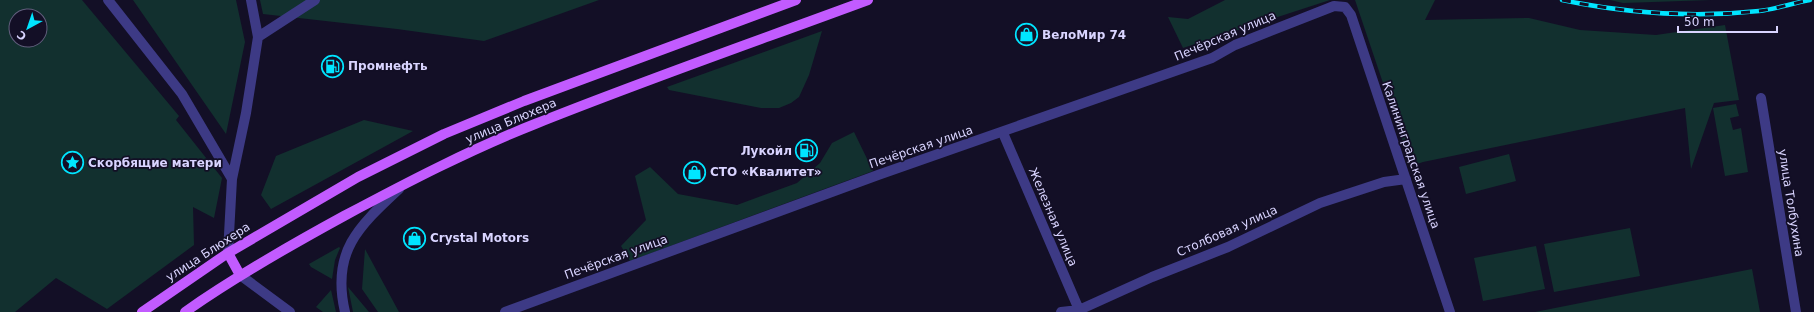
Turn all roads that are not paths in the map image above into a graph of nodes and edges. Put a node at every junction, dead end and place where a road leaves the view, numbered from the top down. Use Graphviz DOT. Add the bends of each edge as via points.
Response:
graph roads {
  1 [pos="108,0"];
  2 [pos="251,0"];
  3 [pos="314,0"];
  4 [pos="796,0"];
  5 [pos="868,0"];
  6 [pos="1345,7"];
  7 [pos="258,37"];
  8 [pos="1761,98"];
  9 [pos="1002,133"];
  10 [pos="232,179"];
  11 [pos="1406,180"];
  12 [pos="405,184"];
  13 [pos="228,253"];
  14 [pos="240,275"];
  15 [pos="1079,311"];
  16 [pos="142,312"];
  17 [pos="185,312"];
  18 [pos="290,312"];
  19 [pos="345,312"];
  20 [pos="505,312"];
  21 [pos="1061,312"];
  22 [pos="1450,312"];
  23 [pos="1796,312"];
  1 -- 10 [label="street" via="182,94"];
  2 -- 7 [label="street"];
  3 -- 7 [label="street"];
  4 -- 13 [label="main road, улица Блюхера" via="524,100 444,134 358,177"];
  5 -- 12 [label="main road, улица Блюхера" via="534,124"];
  6 -- 9 [label="street, Печёрская улица" via="1334,6 1235,45 1212,58"];
  6 -- 11 [label="street, Калининградская улица" via="1351,15"];
  7 -- 10 [label="street"];
  8 -- 23 [label="street, улица Толбухина"];
  9 -- 15 [label="street, Железная улица"];
  9 -- 20 [label="street, Печёрская улица" via="878,175"];
  10 -- 13 [label="street"];
  11 -- 15 [label="street, Столбовая улица" via="1384,182 1320,203 1228,247 1152,277"];
  11 -- 22 [label="street, Калининградская улица"];
  12 -- 14 [label="main road, улица Блюхера"];
  12 -- 19 [label="street" via="373,213 352,240 341,266 340,281"];
  13 -- 14 [label="main road"];
  13 -- 16 [label="main road, улица Блюхера"];
  14 -- 17 [label="main road, улица Блюхера"];
  14 -- 18 [label="street"];
  15 -- 21 [label="street, Столбовая улица"];
}
